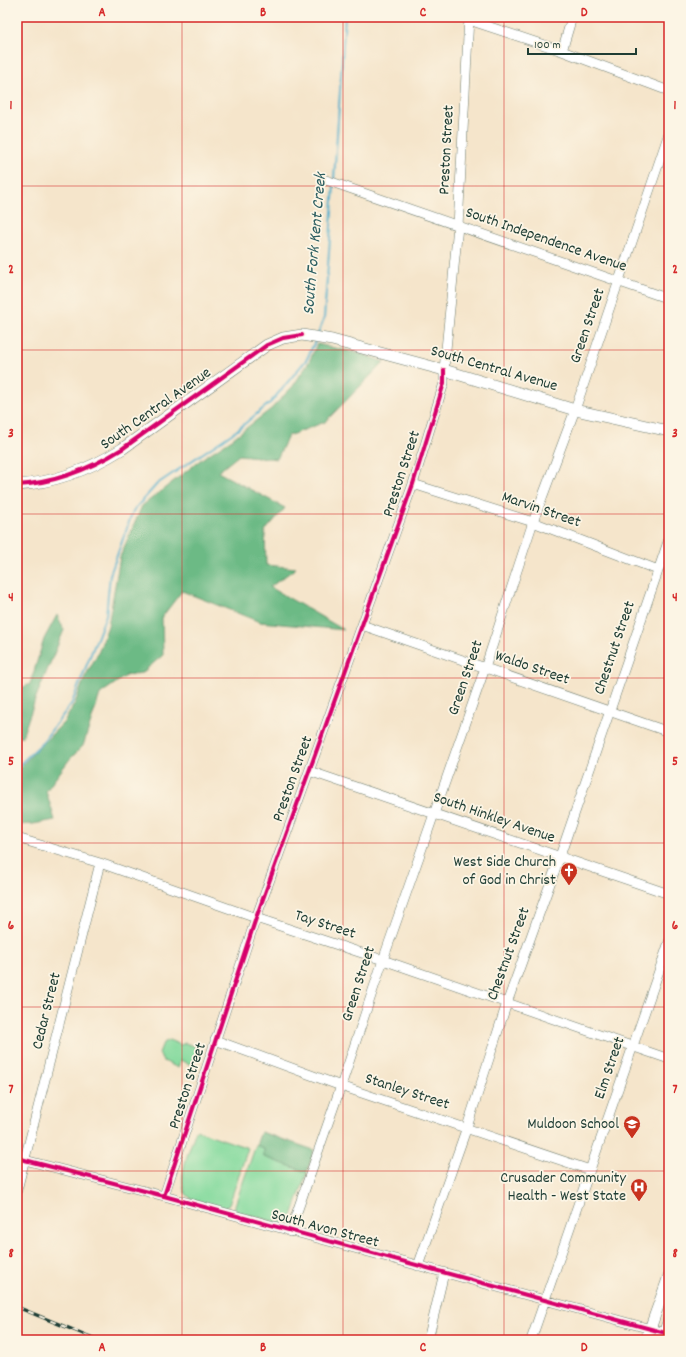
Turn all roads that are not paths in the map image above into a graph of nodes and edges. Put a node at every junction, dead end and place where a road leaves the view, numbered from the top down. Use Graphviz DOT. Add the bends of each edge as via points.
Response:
graph roads {
  1 [pos="572,17"];
  2 [pos="469,19"];
  3 [pos="562,51"];
  4 [pos="669,90"];
  5 [pos="669,133"];
  6 [pos="323,179"];
  7 [pos="458,226"];
  8 [pos="619,281"];
  9 [pos="669,299"];
  10 [pos="444,370"];
  11 [pos="575,410"];
  12 [pos="669,431"];
  13 [pos="413,484"];
  14 [pos="17,485"];
  15 [pos="534,522"];
  16 [pos="669,539"];
  17 [pos="658,570"];
  18 [pos="362,625"];
  19 [pos="485,668"];
  20 [pos="610,711"];
  21 [pos="669,732"];
  22 [pos="309,771"];
  23 [pos="435,814"];
  24 [pos="17,838"];
  25 [pos="560,856"];
  26 [pos="100,863"];
  27 [pos="669,894"];
  28 [pos="256,918"];
  29 [pos="669,942"];
  30 [pos="383,960"];
  31 [pos="507,1002"];
  32 [pos="215,1040"];
  33 [pos="633,1046"];
  34 [pos="669,1059"];
  35 [pos="342,1086"];
  36 [pos="467,1127"];
  37 [pos="21,1160"];
  38 [pos="590,1170"];
  39 [pos="17,1190"];
  40 [pos="164,1196"];
  41 [pos="290,1232"];
  42 [pos="418,1266"];
  43 [pos="444,1273"];
  44 [pos="669,1276"];
  45 [pos="544,1301"];
  46 [pos="669,1319"];
  47 [pos="648,1335"];
  48 [pos="665,1336"];
  49 [pos="428,1340"];
  50 [pos="532,1340"];
  1 -- 3 [label="street"];
  2 -- 3 [label="street"];
  2 -- 7 [label="street, Preston Street"];
  3 -- 4 [label="street"];
  5 -- 8 [label="street, Green Street"];
  6 -- 7 [label="street, South Independence Avenue"];
  7 -- 8 [label="street, South Independence Avenue"];
  7 -- 10 [label="street, Preston Street"];
  8 -- 9 [label="street, South Independence Avenue"];
  8 -- 11 [label="street, Green Street"];
  10 -- 11 [label="main road, South Central Avenue"];
  10 -- 13 [label="street, Preston Street" via="444,383"];
  10 -- 14 [label="main road, South Central Avenue" via="332,340 302,335 282,338 102,461 53,480"];
  11 -- 12 [label="main road, South Central Avenue"];
  11 -- 15 [label="street, Green Street"];
  13 -- 15 [label="street, Marvin Street"];
  13 -- 18 [label="street, Preston Street"];
  15 -- 17 [label="street, Marvin Street"];
  15 -- 19 [label="street, Green Street"];
  16 -- 17 [label="street, Chestnut Street"];
  17 -- 20 [label="street, Chestnut Street"];
  18 -- 19 [label="street, Waldo Street"];
  18 -- 22 [label="street, Preston Street"];
  19 -- 20 [label="street, Waldo Street"];
  19 -- 23 [label="street, Green Street"];
  20 -- 21 [label="street, Waldo Street"];
  20 -- 25 [label="street, Chestnut Street"];
  22 -- 23 [label="street, South Hinkley Avenue"];
  22 -- 28 [label="street, Preston Street"];
  23 -- 25 [label="street, South Hinkley Avenue"];
  23 -- 30 [label="street, Green Street"];
  24 -- 26 [label="street, Tay Street"];
  25 -- 27 [label="street, South Hinkley Avenue"];
  25 -- 31 [label="street, Chestnut Street"];
  26 -- 28 [label="street, Tay Street"];
  26 -- 37 [label="street, Cedar Street"];
  28 -- 30 [label="street, Tay Street"];
  28 -- 32 [label="street, Preston Street"];
  29 -- 33 [label="street, Elm Street"];
  30 -- 31 [label="street, Tay Street"];
  30 -- 35 [label="street, Green Street"];
  31 -- 33 [label="street, Tay Street"];
  31 -- 36 [label="street, Chestnut Street"];
  32 -- 35 [label="street, Stanley Street"];
  32 -- 40 [label="street, Preston Street"];
  33 -- 34 [label="street, Tay Street"];
  33 -- 38 [label="street, Elm Street"];
  35 -- 36 [label="street, Stanley Street"];
  35 -- 41 [label="street, Green Street"];
  36 -- 38 [label="street, Stanley Street"];
  36 -- 42 [label="street, Chestnut Street"];
  37 -- 39 [label="street, Cedar Street"];
  37 -- 40 [label="street, South Avon Street"];
  38 -- 45 [label="street, Elm Street"];
  40 -- 41 [label="street, South Avon Street"];
  41 -- 42 [label="street, South Avon Street"];
  42 -- 43 [label="street, South Avon Street"];
  43 -- 45 [label="street, South Avon Street"];
  43 -- 49 [label="street"];
  44 -- 47 [label="main road"];
  45 -- 47 [label="street, South Avon Street"];
  45 -- 50 [label="street, Elm Street"];
  46 -- 48 [label="main road"];
  47 -- 48 [label="street, South Avon Street"];
}
